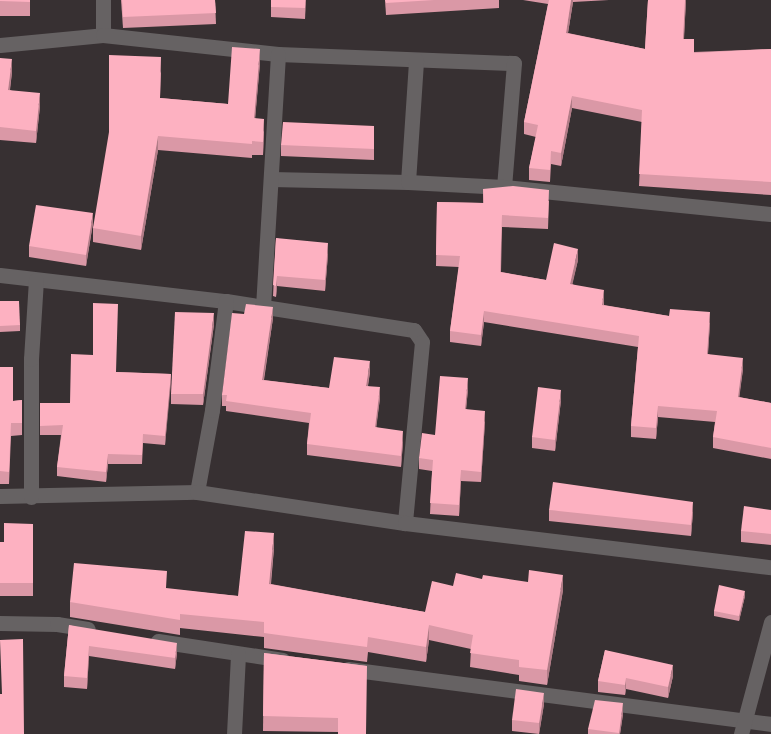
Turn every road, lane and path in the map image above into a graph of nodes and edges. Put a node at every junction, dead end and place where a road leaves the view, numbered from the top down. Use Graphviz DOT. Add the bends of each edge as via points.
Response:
graph roads {
  1 [pos="102,0"];
  2 [pos="103,34"];
  3 [pos="0,45"];
  4 [pos="278,54"];
  5 [pos="416,60"];
  6 [pos="271,179"];
  7 [pos="408,182"];
  8 [pos="504,187"];
  9 [pos="771,214"];
  10 [pos="0,275"];
  11 [pos="36,280"];
  12 [pos="226,302"];
  13 [pos="263,307"];
  14 [pos="197,492"];
  15 [pos="0,496"];
  16 [pos="31,498"];
  17 [pos="405,523"];
  18 [pos="771,567"];
  19 [pos="771,622"];
  20 [pos="0,623"];
  21 [pos="104,632"];
  22 [pos="142,638"];
  23 [pos="238,654"];
  24 [pos="297,662"];
  25 [pos="336,667"];
  26 [pos="771,724"];
  27 [pos="743,727"];
  28 [pos="234,734"];
  1 -- 2 [label="street"];
  2 -- 3 [label="street"];
  2 -- 4 [label="street"];
  4 -- 5 [label="street"];
  4 -- 6 [label="street"];
  5 -- 7 [label="street"];
  5 -- 8 [label="street" via="514,63"];
  6 -- 7 [label="street"];
  6 -- 13 [label="street"];
  7 -- 8 [label="street"];
  8 -- 9 [label="street"];
  10 -- 11 [label="street"];
  11 -- 12 [label="street"];
  11 -- 16 [label="street" via="31,360"];
  12 -- 13 [label="street"];
  12 -- 14 [label="street"];
  13 -- 17 [label="street" via="401,326 414,330 422,342"];
  14 -- 16 [label="street"];
  14 -- 17 [label="street"];
  15 -- 16 [label="street"];
  17 -- 18 [label="street"];
  19 -- 27 [label="street"];
  20 -- 21 [label="street" via="57,624"];
  22 -- 23 [label="street"];
  23 -- 24 [label="street"];
  23 -- 28 [label="street"];
  25 -- 27 [label="street"];
  26 -- 27 [label="street"];
}
